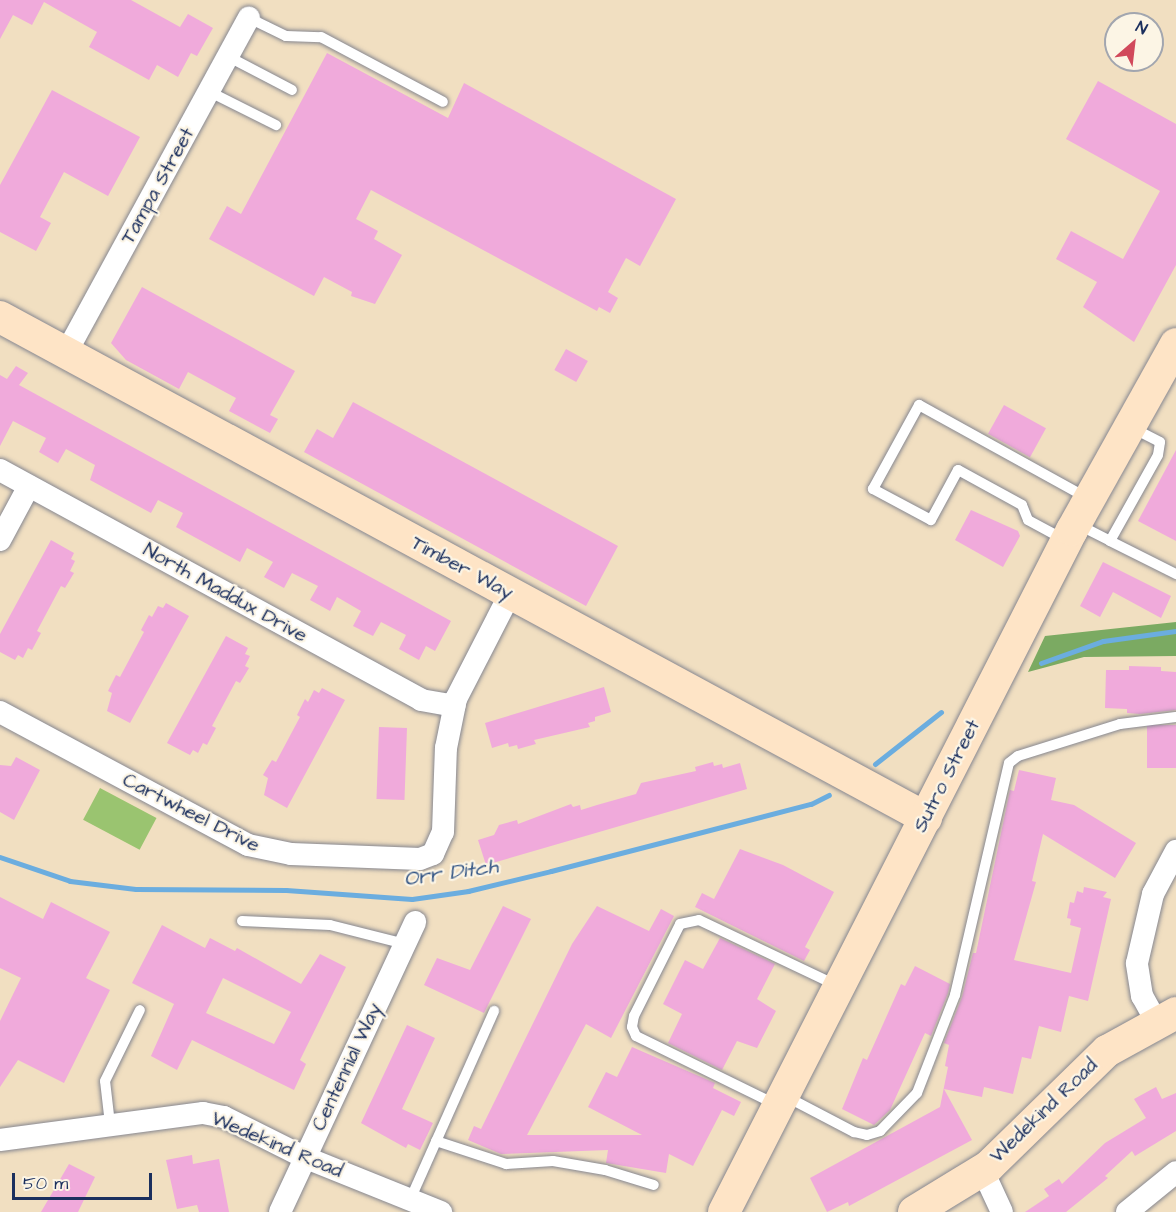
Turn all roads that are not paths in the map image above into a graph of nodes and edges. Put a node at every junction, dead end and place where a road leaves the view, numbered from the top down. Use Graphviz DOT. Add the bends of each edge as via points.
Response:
graph roads {
  1 [pos="249,18"];
  2 [pos="229,57"];
  3 [pos="292,90"];
  4 [pos="210,92"];
  5 [pos="443,102"];
  6 [pos="276,125"];
  7 [pos="0,317"];
  8 [pos="1176,344"];
  9 [pos="66,353"];
  10 [pos="1129,426"];
  11 [pos="0,470"];
  12 [pos="29,486"];
  13 [pos="1077,521"];
  14 [pos="0,540"];
  15 [pos="1110,541"];
  16 [pos="1176,574"];
  17 [pos="510,594"];
  18 [pos="454,706"];
  19 [pos="0,712"];
  20 [pos="1176,717"];
  21 [pos="926,818"];
  22 [pos="1176,851"];
  23 [pos="242,921"];
  24 [pos="415,922"];
  25 [pos="405,944"];
  26 [pos="839,986"];
  27 [pos="140,1010"];
  28 [pos="494,1011"];
  29 [pos="1166,1017"];
  30 [pos="781,1101"];
  31 [pos="110,1124"];
  32 [pos="0,1140"];
  33 [pos="436,1141"];
  34 [pos="304,1157"];
  35 [pos="982,1171"];
  36 [pos="1176,1172"];
  37 [pos="654,1185"];
  38 [pos="410,1201"];
  39 [pos="732,1206"];
  40 [pos="280,1212"];
  41 [pos="441,1212"];
  42 [pos="914,1212"];
  43 [pos="1002,1212"];
  44 [pos="1127,1212"];
  1 -- 2 [label="street, Tampa Street"];
  1 -- 5 [label="lane" via="286,36 321,37"];
  2 -- 3 [label="lane"];
  2 -- 4 [label="street, Tampa Street"];
  4 -- 6 [label="lane"];
  4 -- 9 [label="street, Tampa Street"];
  7 -- 9 [label="street, Timber Way"];
  8 -- 10 [label="street, Sutro Street" via="1164,373"];
  9 -- 17 [label="street, Timber Way"];
  10 -- 13 [label="street, Sutro Street"];
  10 -- 15 [label="lane" via="1160,442 1158,455"];
  11 -- 12 [label="street, North Maddux Drive"];
  12 -- 14 [label="street"];
  12 -- 18 [label="street, North Maddux Drive" via="421,700"];
  13 -- 13 [label="lane" via="919,405 873,489 931,520 958,470 1022,505 1028,520"];
  13 -- 15 [label="lane"];
  13 -- 21 [label="street, Sutro Street"];
  15 -- 16 [label="lane"];
  17 -- 18 [label="street" via="471,663"];
  17 -- 21 [label="street, Timber Way"];
  18 -- 19 [label="street, Cartwheel Drive" via="446,748 443,832 433,854 408,859 267,851 228,835"];
  20 -- 30 [label="lane" via="1120,724 1018,756 1009,763 955,995 917,1093 880,1131 867,1135 854,1132"];
  21 -- 26 [label="street, Sutro Street"];
  22 -- 29 [label="street" via="1153,894 1137,963 1142,996"];
  23 -- 25 [label="lane" via="330,925"];
  24 -- 25 [label="street, Centennial Way"];
  25 -- 34 [label="street, Centennial Way"];
  26 -- 30 [label="street, Sutro Street"];
  26 -- 30 [label="lane" via="699,920 680,924 634,1017 632,1027 636,1036"];
  27 -- 31 [label="lane" via="105,1081"];
  28 -- 33 [label="lane"];
  29 -- 35 [label="street, Wedekind Road" via="1085,1068"];
  30 -- 39 [label="street, Sutro Street"];
  31 -- 32 [label="street, Wedekind Road"];
  31 -- 34 [label="street, Wedekind Road" via="203,1113 224,1118"];
  33 -- 37 [label="lane" via="506,1164 552,1161 605,1170"];
  33 -- 38 [label="lane"];
  34 -- 38 [label="street, Wedekind Road"];
  34 -- 40 [label="street, Centennial Way"];
  35 -- 42 [label="street, Wedekind Road"];
  35 -- 43 [label="street"];
  36 -- 44 [label="street"];
  38 -- 41 [label="street, Wedekind Road"];
}
